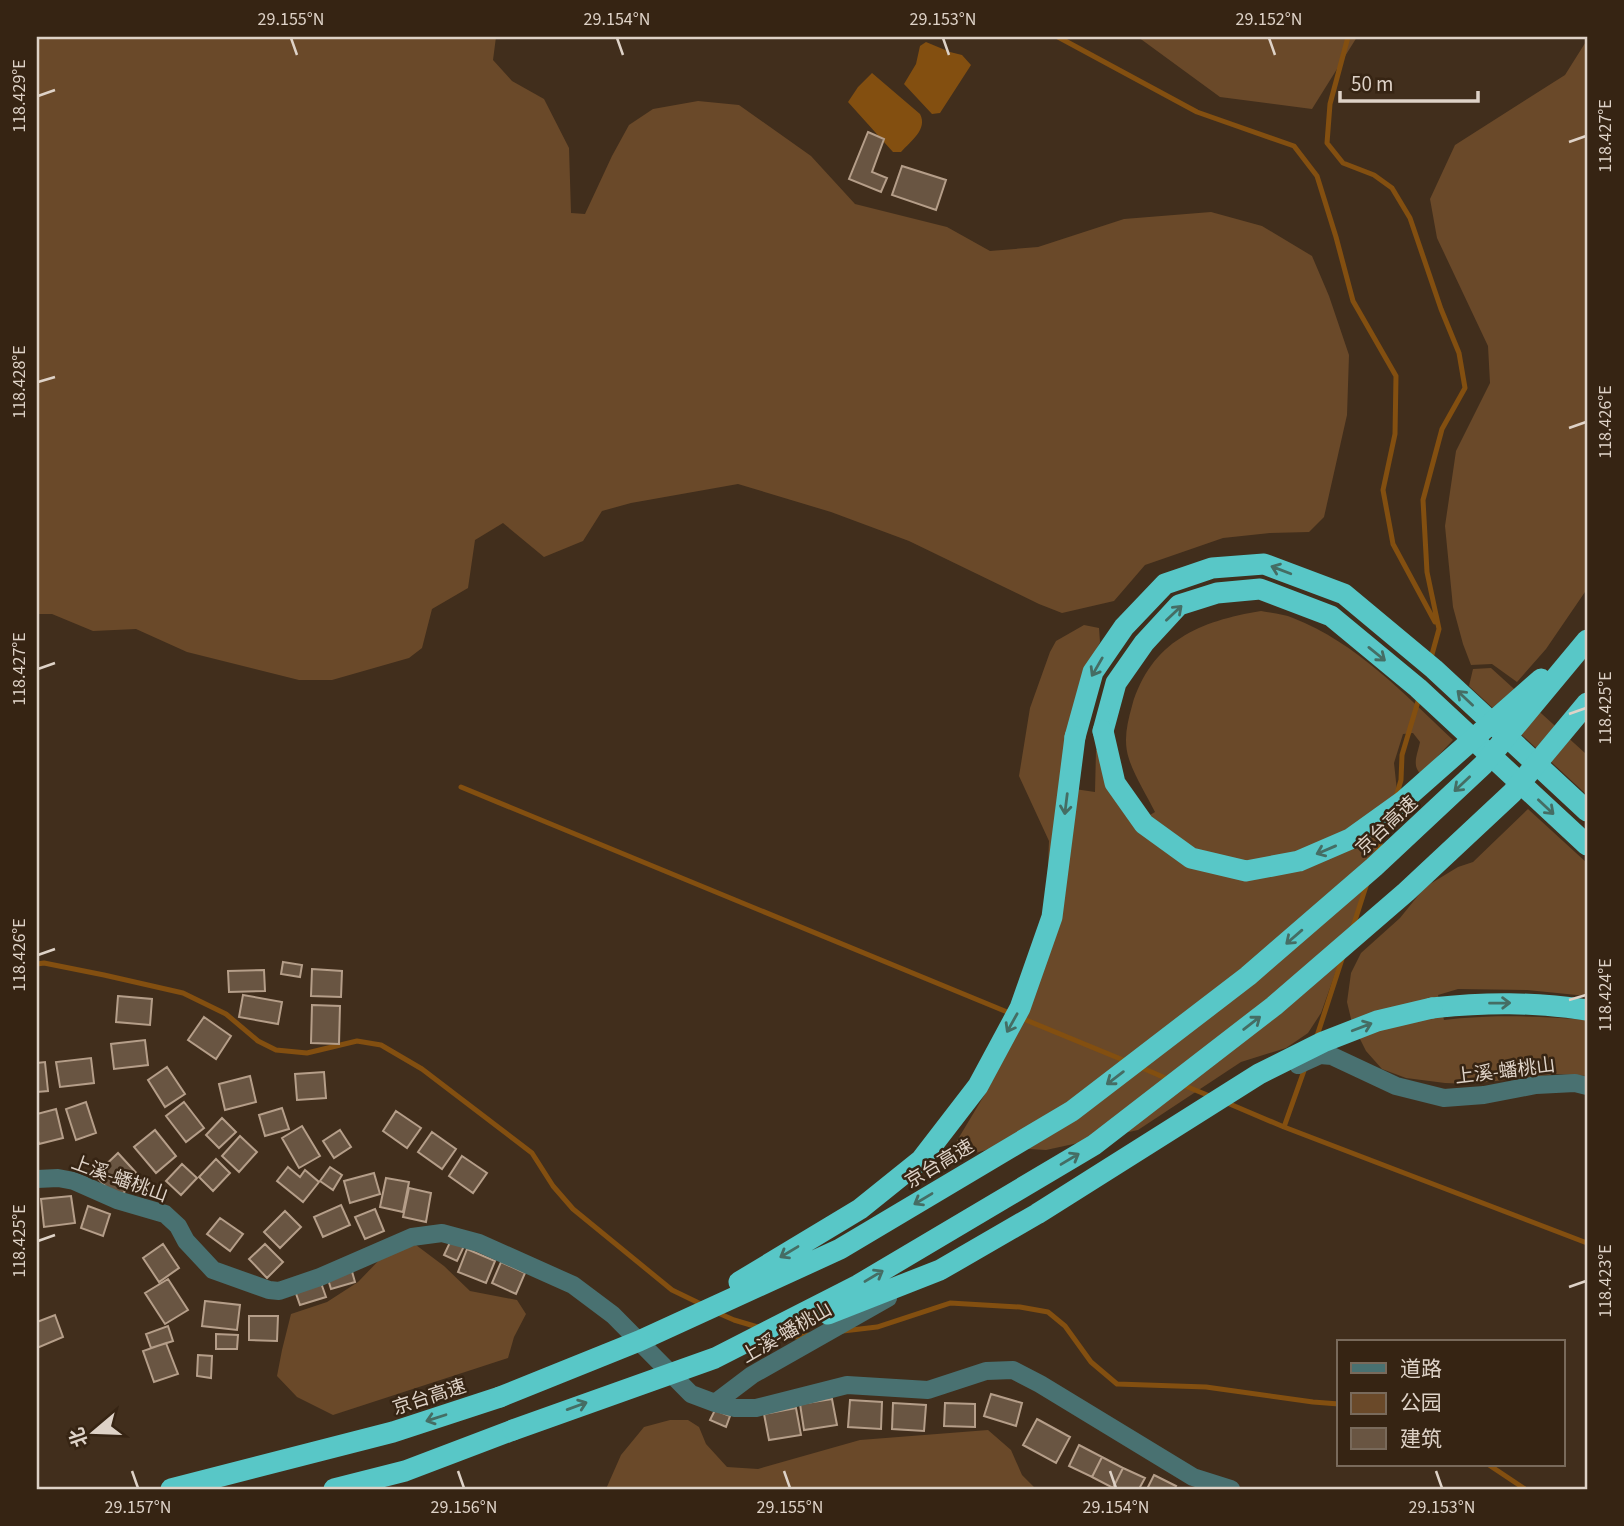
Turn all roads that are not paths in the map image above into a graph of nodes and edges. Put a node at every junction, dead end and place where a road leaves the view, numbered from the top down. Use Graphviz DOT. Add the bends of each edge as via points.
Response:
graph roads {
  1 [pos="1587,639"];
  2 [pos="1587,703"];
  3 [pos="1587,811"];
  4 [pos="1587,845"];
  5 [pos="1587,1010"];
  6 [pos="1587,1086"];
  7 [pos="37,1179"];
  8 [pos="639,1341"];
  9 [pos="715,1358"];
  10 [pos="715,1403"];
  11 [pos="171,1489"];
  12 [pos="334,1489"];
  13 [pos="1231,1489"];
  1 -- 4 [label="highway, one-way, bridge" via="1403,801 1350,839 1300,861 1246,871 1191,859 1144,824 1115,783 1103,732 1116,683 1144,643 1180,606 1217,593 1260,589 1331,616 1418,688"];
  1 -- 8 [label="highway, 京台高速, one-way, bridge" via="1483,765 1374,867 1248,976 1072,1111 839,1249"];
  9 -- 2 [label="highway, one-way, bridge" via="858,1285 1094,1145 1273,1006 1406,892 1512,793"];
  3 -- 8 [label="highway, one-way, bridge" via="1434,669 1344,594 1264,564 1212,568 1166,584 1124,627 1093,672 1075,737 1052,917 1020,1008 978,1086 921,1160 860,1209"];
  9 -- 5 [label="highway, one-way, bridge" via="940,1270 1259,1074 1323,1042 1377,1021 1432,1008 1517,1003"];
  6 -- 10 [label="street, 上溪-蟠桃山" via="1536,1084 1444,1098 1396,1086 1342,1060 1320,1055 1255,1082 1146,1154 752,1374"];
  7 -- 10 [label="street, 上溪-蟠桃山" via="74,1181 165,1214 213,1270 269,1290 320,1277 412,1237 442,1233 479,1243 573,1285 614,1315 691,1394"];
  8 -- 11 [label="highway, 京台高速, one-way, bridge" via="500,1397 393,1432"];
  12 -- 9 [label="highway, one-way, bridge" via="405,1471"];
  10 -- 13 [label="street" via="755,1408 847,1385 928,1390 986,1371 1013,1370 1193,1477"];
}
